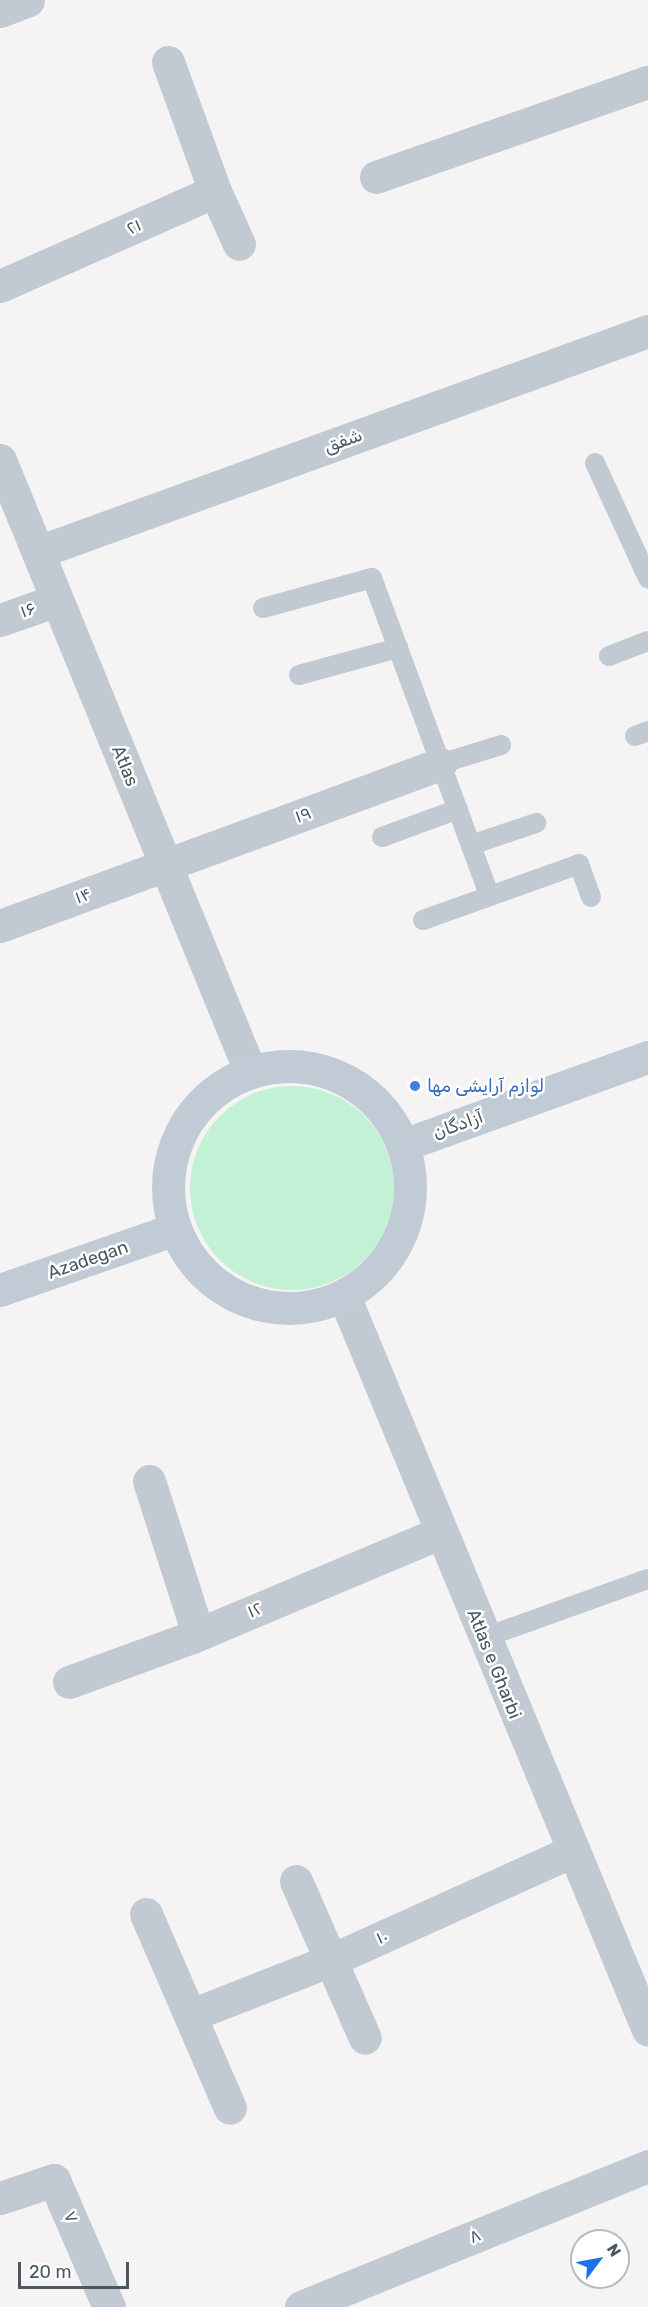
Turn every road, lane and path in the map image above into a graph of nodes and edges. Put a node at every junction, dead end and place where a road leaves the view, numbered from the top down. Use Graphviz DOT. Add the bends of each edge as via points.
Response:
graph roads {
  1 [pos="28,0"];
  2 [pos="0,11"];
  3 [pos="168,62"];
  4 [pos="648,82"];
  5 [pos="376,177"];
  6 [pos="215,191"];
  7 [pos="239,244"];
  8 [pos="0,286"];
  9 [pos="648,331"];
  10 [pos="0,460"];
  11 [pos="595,463"];
  12 [pos="38,552"];
  13 [pos="648,578"];
  14 [pos="57,600"];
  15 [pos="263,608"];
  16 [pos="0,620"];
  17 [pos="648,641"];
  18 [pos="398,648"];
  19 [pos="609,656"];
  20 [pos="299,675"];
  21 [pos="501,745"];
  22 [pos="440,764"];
  23 [pos="458,809"];
  24 [pos="536,823"];
  25 [pos="382,837"];
  26 [pos="471,845"];
  27 [pos="166,865"];
  28 [pos="489,895"];
  29 [pos="591,897"];
  30 [pos="423,921"];
  31 [pos="0,926"];
  32 [pos="648,1057"];
  33 [pos="250,1071"];
  34 [pos="403,1145"];
  35 [pos="175,1229"];
  36 [pos="0,1290"];
  37 [pos="344,1296"];
  38 [pos="148,1481"];
  39 [pos="440,1533"];
  40 [pos="648,1579"];
  41 [pos="198,1634"];
  42 [pos="483,1638"];
  43 [pos="69,1682"];
  44 [pos="570,1852"];
  45 [pos="296,1881"];
  46 [pos="146,1914"];
  47 [pos="329,1961"];
  48 [pos="191,2014"];
  49 [pos="646,2021"];
  50 [pos="364,2038"];
  51 [pos="230,2108"];
  52 [pos="648,2166"];
  53 [pos="0,2198"];
  54 [pos="109,2307"];
  55 [pos="301,2307"];
  1 -- 2 [label="street"];
  3 -- 6 [label="street"];
  4 -- 5 [label="street"];
  6 -- 7 [label="street"];
  6 -- 8 [label="street, ۲۱"];
  9 -- 12 [label="street, شفق"];
  10 -- 12 [label="street, Atlas"];
  11 -- 13 [label="lane"];
  12 -- 14 [label="street, Atlas"];
  14 -- 16 [label="street, ۱۶"];
  14 -- 27 [label="street, Atlas"];
  15 -- 18 [label="lane" via="372,578"];
  17 -- 19 [label="lane"];
  18 -- 20 [label="lane"];
  18 -- 22 [label="lane"];
  21 -- 22 [label="lane"];
  22 -- 23 [label="lane"];
  22 -- 27 [label="street, ۱۹"];
  23 -- 25 [label="lane"];
  23 -- 26 [label="lane"];
  24 -- 26 [label="lane"];
  26 -- 28 [label="lane"];
  27 -- 31 [label="street, ۱۴"];
  27 -- 33 [label="street, Atlas"];
  28 -- 29 [label="lane" via="579,864"];
  28 -- 30 [label="lane"];
  32 -- 34 [label="main road, آزادگان"];
  33 -- 34 [label="main road" via="287,1065 324,1070 357,1087 385,1112"];
  33 -- 35 [label="main road" via="209,1097 189,1118 172,1152 167,1191"];
  34 -- 37 [label="main road" via="410,1180 399,1237 373,1276"];
  35 -- 36 [label="main road, Azadegan"];
  35 -- 37 [label="main road" via="191,1259 215,1283 245,1300 278,1308 312,1307"];
  37 -- 39 [label="street, Atlas e Gharbi"];
  38 -- 41 [label="street"];
  39 -- 41 [label="street, ۱۲"];
  39 -- 42 [label="street, Atlas e Gharbi"];
  40 -- 42 [label="lane"];
  41 -- 43 [label="street, ۱۲"];
  42 -- 44 [label="street, Atlas e Gharbi"];
  44 -- 47 [label="street, ۱۰"];
  44 -- 49 [label="street, Atlas e Gharbi"];
  45 -- 47 [label="street"];
  46 -- 48 [label="street"];
  47 -- 48 [label="street, ۱۰"];
  47 -- 50 [label="street"];
  48 -- 51 [label="street"];
  52 -- 55 [label="street, ۸"];
  53 -- 54 [label="street, ۷" via="54,2180"];
}
